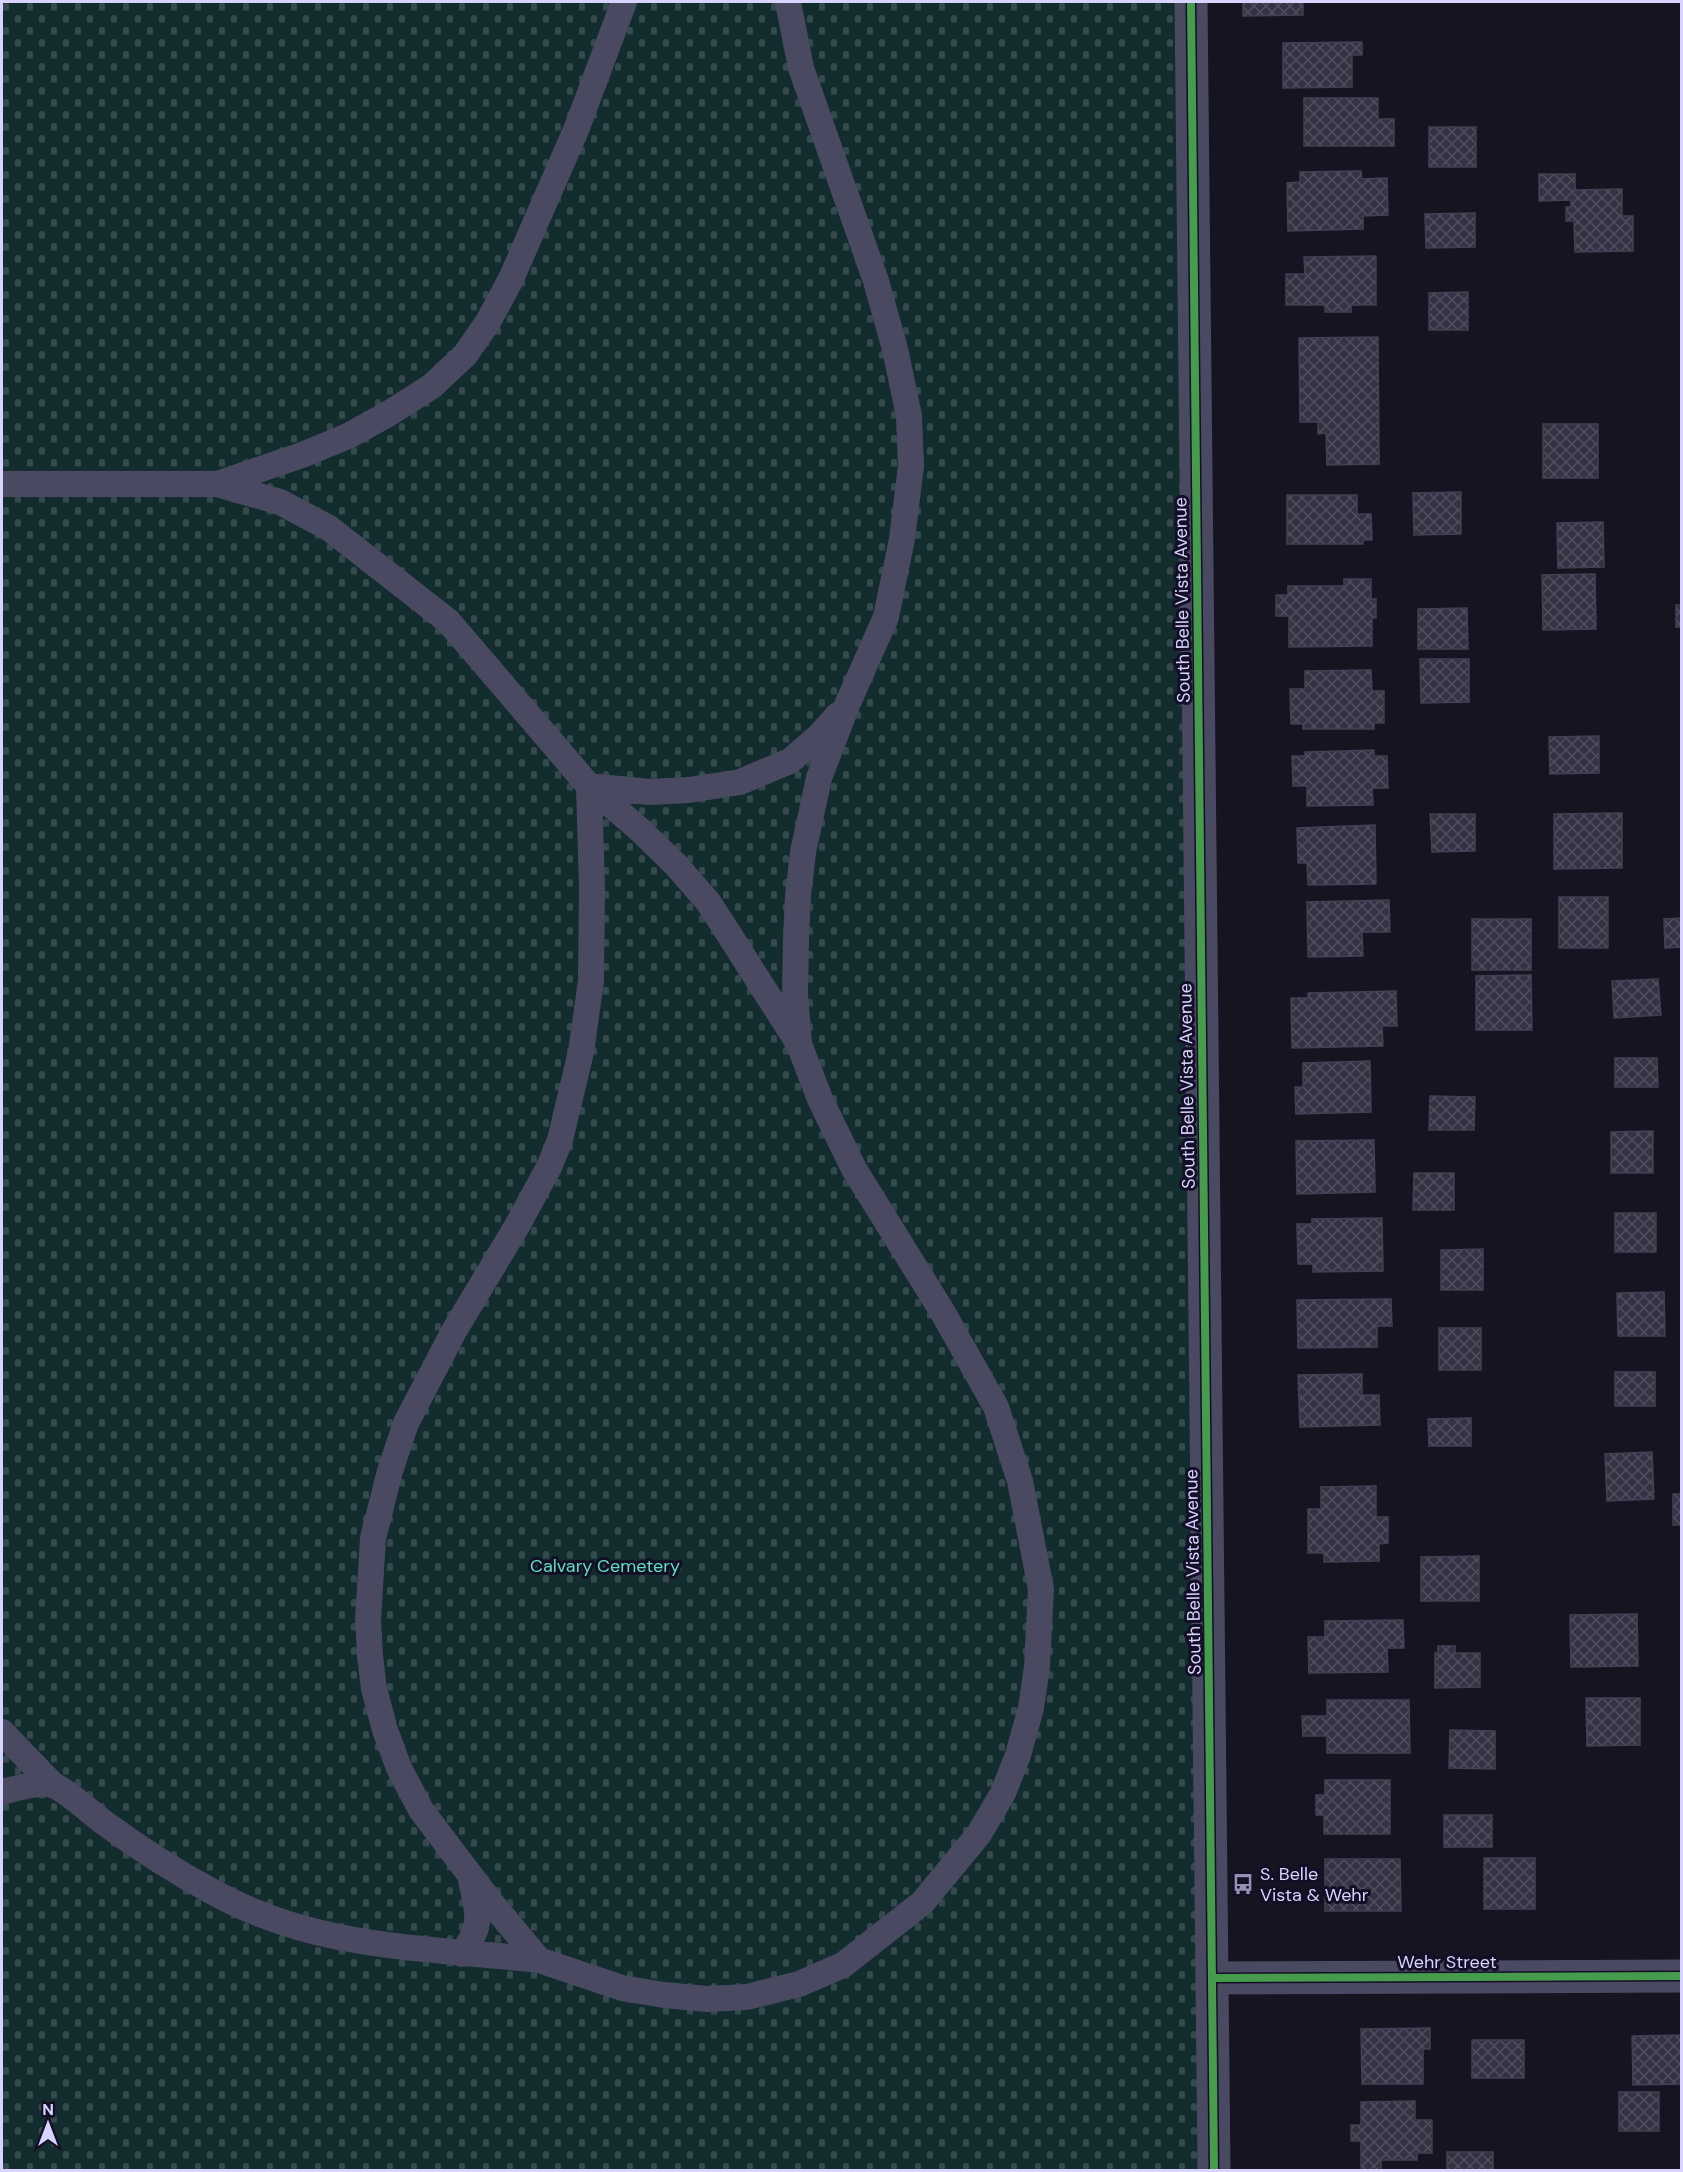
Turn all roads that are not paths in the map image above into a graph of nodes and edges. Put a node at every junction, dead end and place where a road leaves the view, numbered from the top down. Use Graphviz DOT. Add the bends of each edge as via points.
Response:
graph roads {
  1 [pos="624,2"];
  2 [pos="788,2"];
  3 [pos="1191,2"];
  4 [pos="2,484"];
  5 [pos="218,484"];
  6 [pos="847,705"];
  7 [pos="589,786"];
  8 [pos="799,1044"];
  9 [pos="2,1732"];
  10 [pos="53,1785"];
  11 [pos="2,1792"];
  12 [pos="471,1876"];
  13 [pos="461,1954"];
  14 [pos="539,1960"];
  15 [pos="1682,1976"];
  16 [pos="1212,1978"];
  17 [pos="1214,2170"];
  1 -- 5 [label="lane" via="532,235 488,322 465,355 432,386 348,436"];
  2 -- 6 [label="lane" via="801,68 876,281 909,416 911,466 902,539 886,617"];
  3 -- 16 [label="street, South Belle Vista Avenue"];
  4 -- 5 [label="lane"];
  5 -- 7 [label="lane" via="280,502 329,528 448,621"];
  6 -- 7 [label="lane" via="790,761 740,782 650,792"];
  6 -- 8 [label="lane" via="819,778 803,852 796,940"];
  7 -- 8 [label="lane" via="676,865 709,903"];
  7 -- 12 [label="lane" via="591,981 581,1052 561,1140 528,1207 454,1331 406,1423 373,1538 368,1629 374,1689 385,1730 421,1810"];
  8 -- 14 [label="lane" via="854,1169 996,1407 1020,1481 1041,1589 1037,1666 1021,1746 1003,1794 951,1870 922,1903 843,1965 799,1984 747,1997 708,2000 622,1988"];
  9 -- 10 [label="lane"];
  10 -- 11 [label="lane"];
  10 -- 13 [label="lane" via="141,1850 248,1909 303,1930 360,1942"];
  12 -- 13 [label="lane" via="477,1930"];
  12 -- 14 [label="lane"];
  13 -- 14 [label="lane"];
  15 -- 16 [label="street, Wehr Street"];
  16 -- 17 [label="street, South Belle Vista Avenue"];
}
